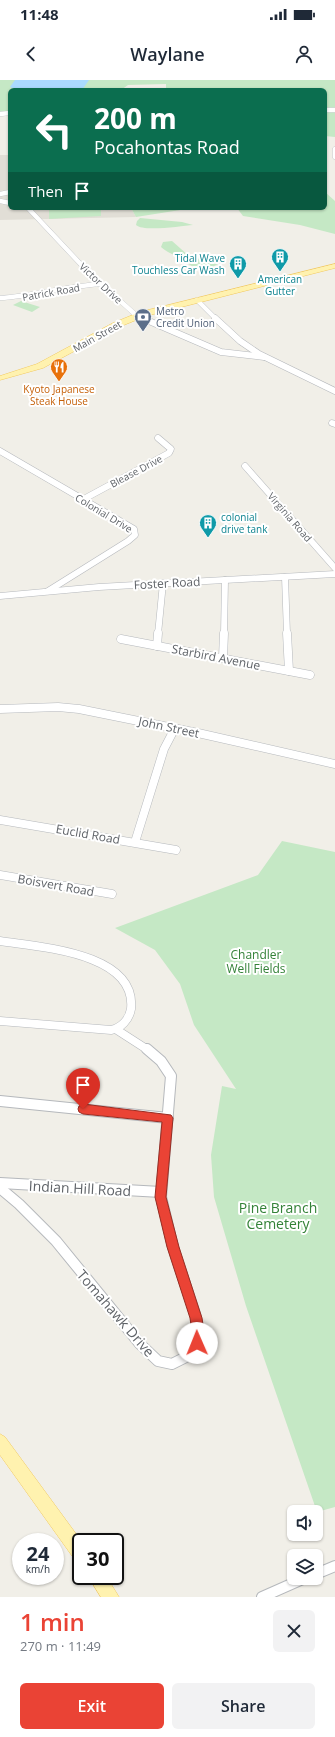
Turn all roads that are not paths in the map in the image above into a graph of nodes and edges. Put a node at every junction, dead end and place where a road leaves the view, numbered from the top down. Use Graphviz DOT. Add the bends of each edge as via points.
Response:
graph roads {
  1 [pos="335,149"];
  2 [pos="335,157"];
  3 [pos="30,210"];
  4 [pos="335,266"];
  5 [pos="101,284"];
  6 [pos="0,298"];
  7 [pos="197,300"];
  8 [pos="137,316"];
  9 [pos="264,357"];
  10 [pos="0,378"];
  11 [pos="335,391"];
  12 [pos="158,438"];
  13 [pos="0,452"];
  14 [pos="245,466"];
  15 [pos="82,500"];
  16 [pos="335,568"];
  17 [pos="335,574"];
  18 [pos="285,577"];
  19 [pos="225,580"];
  20 [pos="163,583"];
  21 [pos="48,591"];
  22 [pos="0,596"];
  23 [pos="121,639"];
  24 [pos="157,646"];
  25 [pos="223,658"];
  26 [pos="289,671"];
  27 [pos="310,675"];
  28 [pos="0,709"];
  29 [pos="175,728"];
  30 [pos="335,764"];
  31 [pos="0,820"];
  32 [pos="135,842"];
  33 [pos="176,850"];
  34 [pos="0,875"];
  35 [pos="112,894"];
  36 [pos="0,941"];
  37 [pos="0,1021"];
  38 [pos="117,1030"];
  39 [pos="0,1101"];
  40 [pos="168,1118"];
  41 [pos="0,1183"];
  42 [pos="0,1188"];
  43 [pos="160,1192"];
  44 [pos="0,1442"];
  45 [pos="72,1542"];
  46 [pos="335,1566"];
  47 [pos="323,1571"];
  48 [pos="102,1585"];
  49 [pos="289,1585"];
  50 [pos="111,1597"];
  51 [pos="262,1597"];
  1 -- 2 [label="street"];
  3 -- 5 [label="street, Victor Drive"];
  4 -- 7 [label="main road, Main Street"];
  5 -- 6 [label="street, Patrick Road"];
  5 -- 8 [label="street, Victor Drive"];
  7 -- 8 [label="main road, Main Street"];
  7 -- 9 [label="street"];
  8 -- 9 [label="street, Victor Drive" via="221,352"];
  8 -- 10 [label="main road, Main Street" via="45,364"];
  9 -- 11 [label="street"];
  12 -- 15 [label="street, Blease Drive" via="171,449 169,453"];
  13 -- 15 [label="street, Colonial Drive"];
  14 -- 16 [label="street, Virginia Road"];
  15 -- 21 [label="street, Colonial Drive" via="134,529 135,535"];
  17 -- 18 [label="street, Foster Road"];
  18 -- 19 [label="street, Foster Road"];
  18 -- 26 [label="street"];
  19 -- 20 [label="street, Foster Road"];
  19 -- 25 [label="street"];
  20 -- 21 [label="street, Foster Road"];
  20 -- 24 [label="street"];
  21 -- 22 [label="street, Foster Road"];
  23 -- 24 [label="street, Starbird Avenue"];
  24 -- 25 [label="street, Starbird Avenue"];
  25 -- 26 [label="street, Starbird Avenue"];
  26 -- 27 [label="street, Starbird Avenue"];
  28 -- 29 [label="street, John Street" via="71,708"];
  29 -- 30 [label="street, John Street"];
  29 -- 32 [label="street" via="164,749"];
  31 -- 32 [label="street, Euclid Road"];
  32 -- 33 [label="street, Euclid Road"];
  34 -- 35 [label="street, Boisvert Road"];
  36 -- 38 [label="street" via="79,955 108,968 126,986 131,1002 128,1018"];
  37 -- 38 [label="street"];
  38 -- 40 [label="street, Tomahawk Drive" via="155,1056 169,1071 171,1080"];
  39 -- 40 [label="street"];
  40 -- 43 [label="street, Tomahawk Drive"];
  41 -- 43 [label="street, Indian Hill Road"];
  42 -- 43 [label="street, Tomahawk Drive" via="33,1218 68,1257 147,1352 160,1362 172,1364 185,1358 195,1349 198,1331 168,1229"];
  44 -- 45 [label="main road"];
  46 -- 47 [label="street"];
  48 -- 50 [label="main road"];
  49 -- 51 [label="street"];
}
